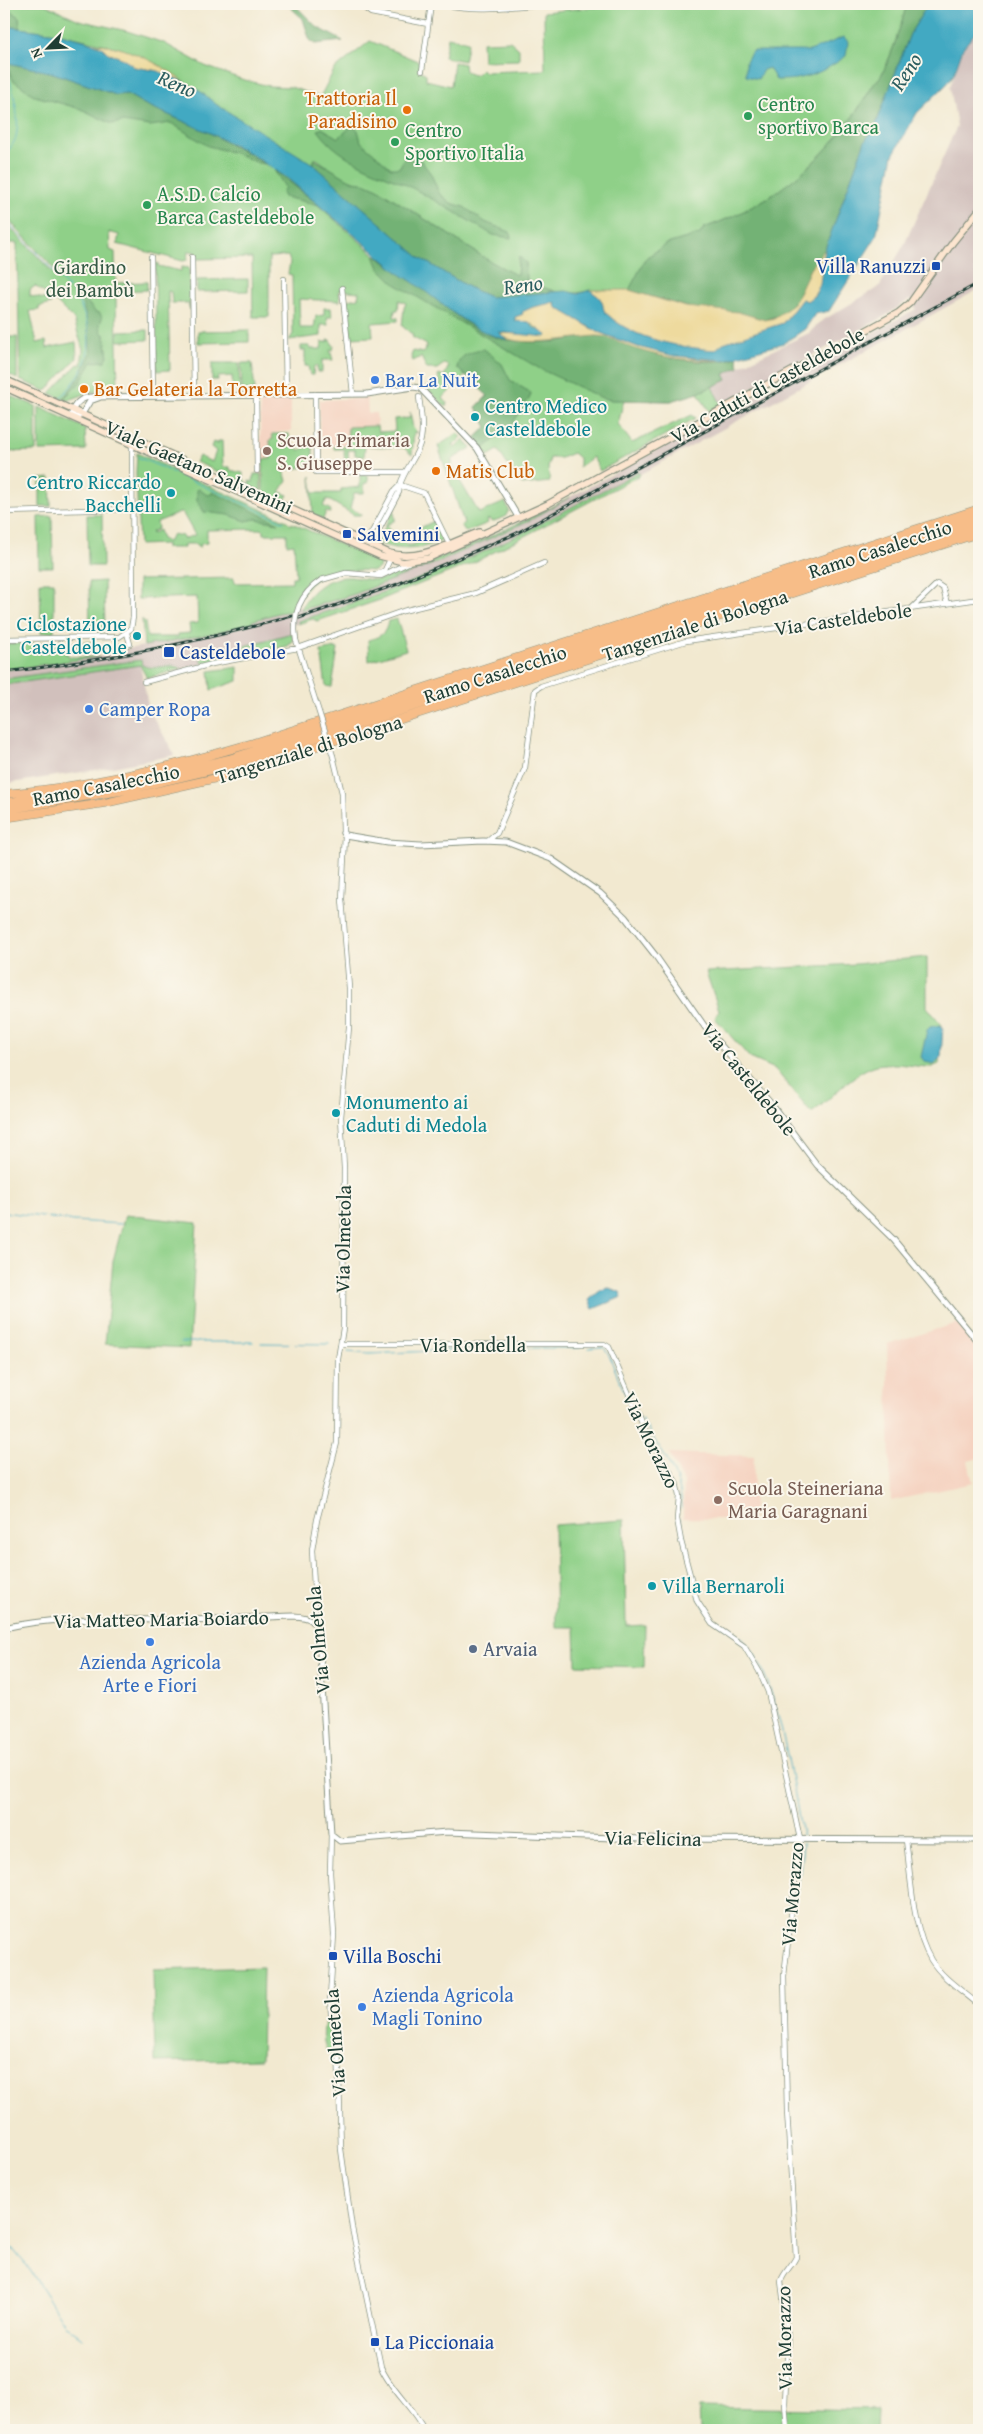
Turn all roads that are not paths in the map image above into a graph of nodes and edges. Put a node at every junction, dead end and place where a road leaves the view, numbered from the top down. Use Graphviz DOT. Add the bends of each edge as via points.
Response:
graph roads {
  1 [pos="359,4"];
  2 [pos="430,4"];
  3 [pos="443,4"];
  4 [pos="543,4"];
  5 [pos="500,6"];
  6 [pos="428,24"];
  7 [pos="422,72"];
  8 [pos="979,210"];
  9 [pos="151,257"];
  10 [pos="192,257"];
  11 [pos="284,279"];
  12 [pos="342,288"];
  13 [pos="4,380"];
  14 [pos="4,387"];
  15 [pos="315,394"];
  16 [pos="353,394"];
  17 [pos="256,395"];
  18 [pos="286,395"];
  19 [pos="153,396"];
  20 [pos="194,396"];
  21 [pos="101,397"];
  22 [pos="418,397"];
  23 [pos="72,410"];
  24 [pos="82,414"];
  25 [pos="74,418"];
  26 [pos="133,441"];
  27 [pos="257,471"];
  28 [pos="404,472"];
  29 [pos="400,485"];
  30 [pos="131,509"];
  31 [pos="979,509"];
  32 [pos="4,512"];
  33 [pos="518,517"];
  34 [pos="979,517"];
  35 [pos="315,523"];
  36 [pos="500,525"];
  37 [pos="979,525"];
  38 [pos="979,533"];
  39 [pos="368,544"];
  40 [pos="449,544"];
  41 [pos="394,554"];
  42 [pos="389,560"];
  43 [pos="544,563"];
  44 [pos="399,564"];
  45 [pos="374,576"];
  46 [pos="979,599"];
  47 [pos="947,604"];
  48 [pos="911,609"];
  49 [pos="127,633"];
  50 [pos="4,639"];
  51 [pos="298,648"];
  52 [pos="106,650"];
  53 [pos="144,682"];
  54 [pos="4,794"];
  55 [pos="4,803"];
  56 [pos="4,810"];
  57 [pos="4,818"];
  58 [pos="497,833"];
  59 [pos="344,834"];
  60 [pos="488,841"];
  61 [pos="502,842"];
  62 [pos="979,1343"];
  63 [pos="341,1344"];
  64 [pos="604,1344"];
  65 [pos="316,1623"];
  66 [pos="4,1628"];
  67 [pos="332,1834"];
  68 [pos="800,1839"];
  69 [pos="906,1840"];
  70 [pos="979,1840"];
  71 [pos="979,2005"];
  72 [pos="424,2430"];
  73 [pos="788,2430"];
  1 -- 6 [label="street" via="372,13"];
  2 -- 6 [label="street"];
  3 -- 5 [label="street" via="471,9"];
  4 -- 5 [label="street"];
  6 -- 7 [label="street"];
  8 -- 33 [label="main road, Via Caduti di Casteldebole" via="952,242 910,303 898,313"];
  9 -- 19 [label="street"];
  10 -- 20 [label="street"];
  11 -- 18 [label="street"];
  12 -- 16 [label="street"];
  13 -- 23 [label="main road, Viale Gaetano Salvemini"];
  14 -- 25 [label="main road, Viale Gaetano Salvemini"];
  15 -- 16 [label="street"];
  15 -- 18 [label="street"];
  15 -- 28 [label="street" via="316,472"];
  16 -- 33 [label="street" via="413,387 424,391 477,448"];
  17 -- 18 [label="street"];
  17 -- 20 [label="street"];
  17 -- 27 [label="street"];
  19 -- 20 [label="street"];
  19 -- 21 [label="street"];
  21 -- 23 [label="street" via="83,398"];
  21 -- 24 [label="street" via="90,400"];
  22 -- 28 [label="street" via="421,443"];
  23 -- 24 [label="main road, Viale Gaetano Salvemini"];
  23 -- 25 [label="street"];
  24 -- 25 [label="street"];
  24 -- 26 [label="main road, Viale Gaetano Salvemini"];
  25 -- 26 [label="main road, Viale Gaetano Salvemini"];
  26 -- 30 [label="street"];
  26 -- 35 [label="main road, Viale Gaetano Salvemini"];
  28 -- 29 [label="street"];
  29 -- 39 [label="street"];
  29 -- 40 [label="street" via="424,493"];
  30 -- 32 [label="street"];
  30 -- 49 [label="street" via="133,622"];
  31 -- 54 [label="highway, Tangenziale di Bologna" via="253,743 151,770"];
  33 -- 36 [label="main road, Via Caduti di Casteldebole"];
  34 -- 55 [label="highway, Ramo Casalecchio" via="229,759 120,784"];
  35 -- 39 [label="main road, Viale Gaetano Salvemini"];
  35 -- 42 [label="main road, Viale Gaetano Salvemini"];
  36 -- 40 [label="main road, Viale Gaetano Salvemini"];
  36 -- 44 [label="main road, Viale Gaetano Salvemini" via="443,552"];
  37 -- 56 [label="highway, Ramo Casalecchio" via="228,766 126,790"];
  38 -- 57 [label="highway, Tangenziale di Bologna" via="238,772 105,803"];
  39 -- 41 [label="main road, Viale Gaetano Salvemini"];
  40 -- 41 [label="main road, Viale Gaetano Salvemini" via="422,554"];
  41 -- 42 [label="street"];
  41 -- 44 [label="street"];
  42 -- 44 [label="main road, Viale Gaetano Salvemini"];
  42 -- 45 [label="street" via="385,570"];
  43 -- 51 [label="street" via="476,593 403,611"];
  44 -- 45 [label="street" via="385,576"];
  45 -- 51 [label="street, bridge" via="346,573 321,580 307,592 295,624"];
  46 -- 47 [label="street, Via Casteldebole"];
  47 -- 48 [label="street, Via Casteldebole"];
  47 -- 48 [label="street" via="943,588 937,584"];
  48 -- 58 [label="street, Via Casteldebole" via="686,641 541,686 535,690 525,768"];
  49 -- 50 [label="street" via="119,637"];
  49 -- 52 [label="street" via="129,645"];
  51 -- 53 [label="street" via="212,664"];
  51 -- 59 [label="street, bridge" via="333,756 342,793"];
  58 -- 60 [label="street, Via Casteldebole"];
  58 -- 61 [label="street"];
  59 -- 60 [label="street, Via Casteldebole" via="387,842 423,844"];
  59 -- 63 [label="street, Via Olmetola" via="342,899 348,960 349,1027 341,1117 344,1168"];
  60 -- 61 [label="street, Via Casteldebole"];
  61 -- 62 [label="street, Via Casteldebole" via="551,859 600,893 625,917 705,1027 772,1105 816,1165 893,1239"];
  63 -- 64 [label="street, Via Rondella"];
  63 -- 65 [label="street, Via Olmetola" via="337,1443 312,1550"];
  64 -- 68 [label="street, Via Morazzo" via="609,1347 644,1429 676,1482 681,1541 697,1601 712,1624 744,1646 768,1692"];
  65 -- 66 [label="street, Via Matteo Maria Boiardo" via="310,1618 294,1616 180,1620 67,1618"];
  65 -- 67 [label="street, Via Olmetola"];
  67 -- 68 [label="street, Via Felicina" via="336,1840 347,1842 447,1832 642,1840"];
  67 -- 72 [label="street, Via Olmetola" via="330,1873 334,1934 330,1998 338,2040 341,2149 352,2228 382,2367"];
  68 -- 69 [label="street, Via Felicina"];
  68 -- 73 [label="street, Via Morazzo" via="784,1976 787,2111 796,2257 781,2281 788,2337 785,2404"];
  69 -- 70 [label="street, Via Felicina"];
  69 -- 71 [label="street" via="924,1945 945,1977"];
}
